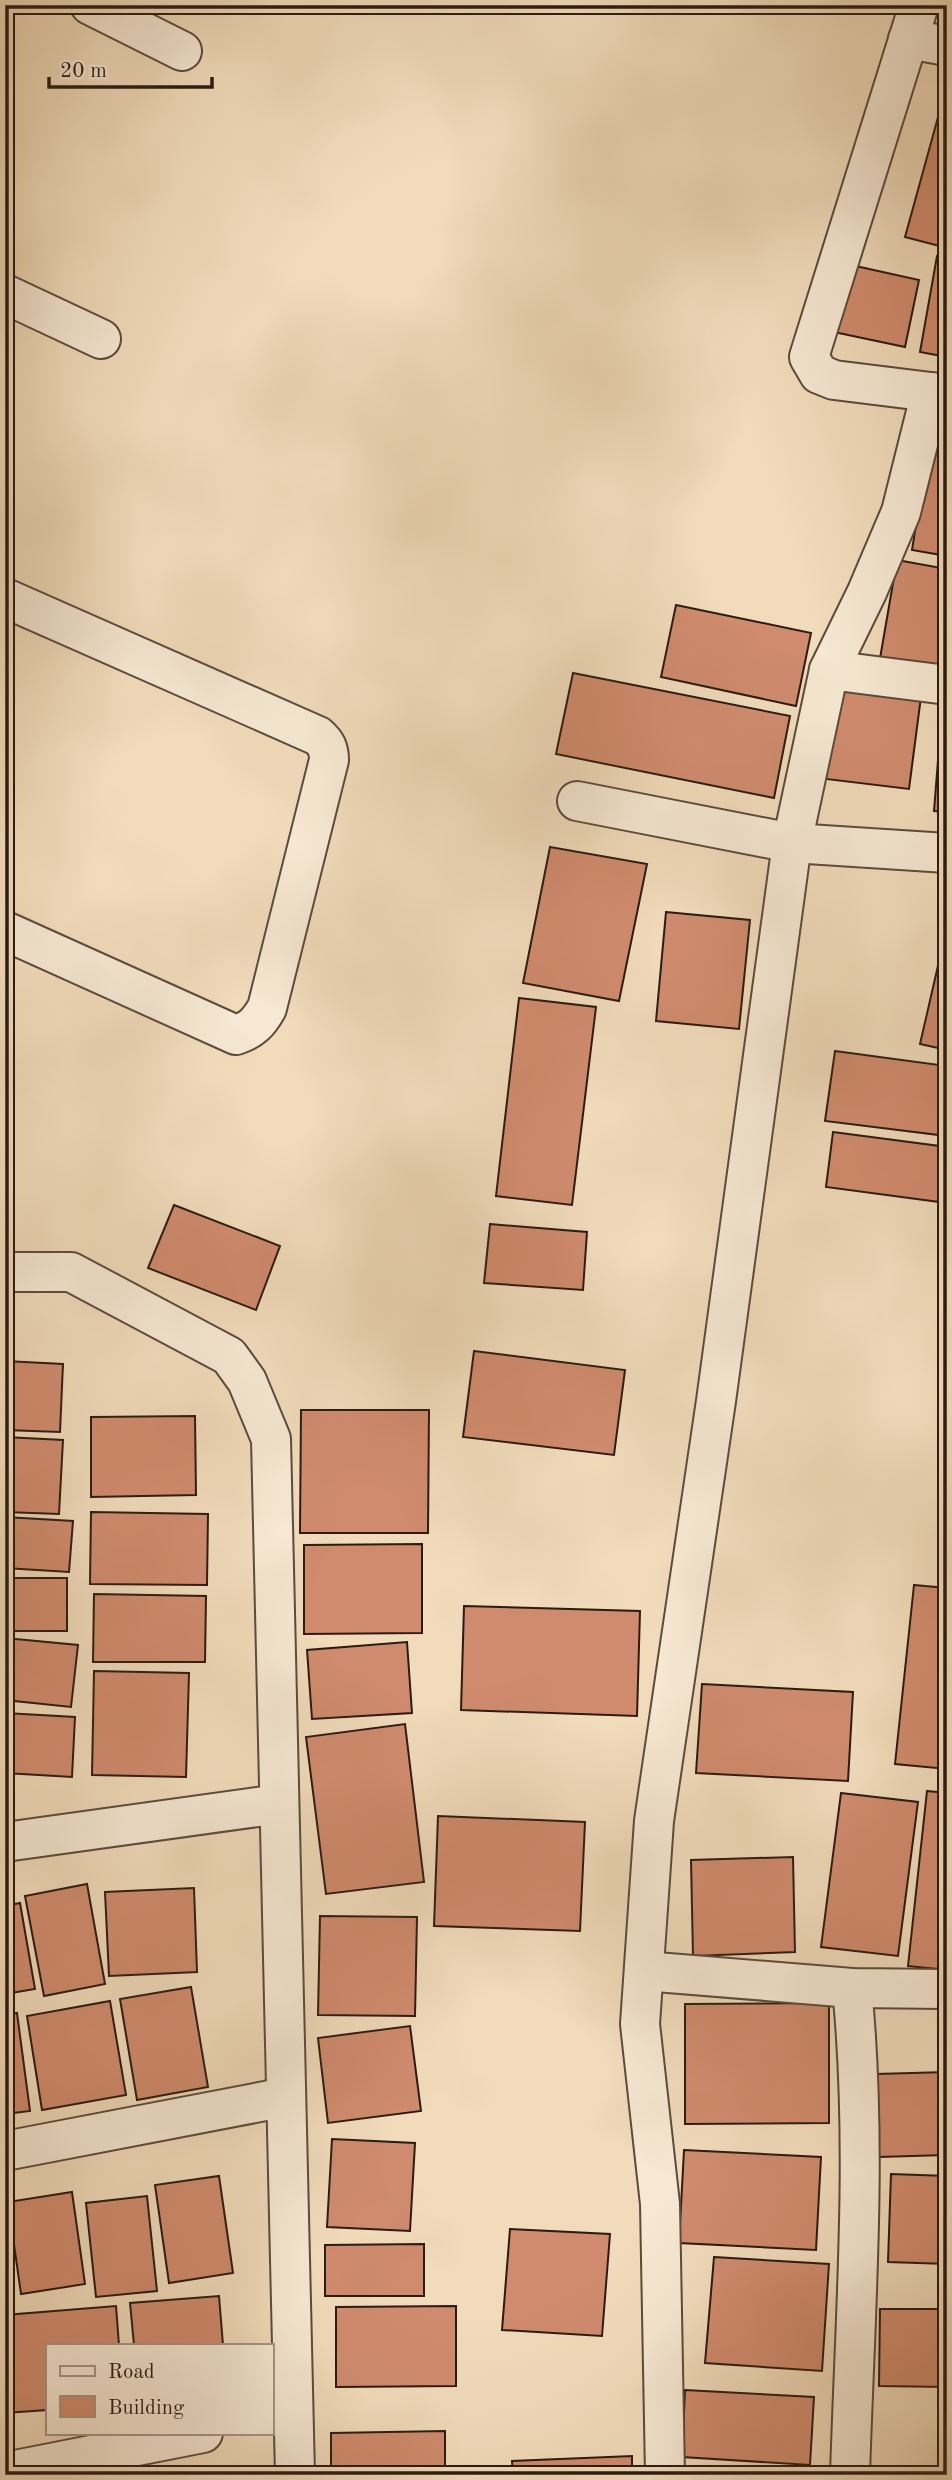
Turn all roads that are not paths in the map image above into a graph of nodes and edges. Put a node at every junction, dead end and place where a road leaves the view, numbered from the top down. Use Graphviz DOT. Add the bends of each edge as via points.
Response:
graph roads {
  1 [pos="90,5"];
  2 [pos="914,22"];
  3 [pos="947,46"];
  4 [pos="182,51"];
  5 [pos="5,294"];
  6 [pos="101,339"];
  7 [pos="939,393"];
  8 [pos="5,598"];
  9 [pos="829,670"];
  10 [pos="947,685"];
  11 [pos="577,801"];
  12 [pos="792,843"];
  13 [pos="947,853"];
  14 [pos="5,931"];
  15 [pos="5,1272"];
  16 [pos="279,1804"];
  17 [pos="5,1842"];
  18 [pos="644,1971"];
  19 [pos="852,1988"];
  20 [pos="947,1989"];
  21 [pos="286,2097"];
  22 [pos="5,2151"];
  23 [pos="282,2417"];
  24 [pos="198,2434"];
  25 [pos="5,2472"];
  26 [pos="295,2475"];
  27 [pos="665,2475"];
  28 [pos="850,2475"];
  1 -- 4 [label="street"];
  2 -- 3 [label="street"];
  2 -- 7 [label="street" via="809,357 819,374 834,380"];
  5 -- 6 [label="street"];
  7 -- 9 [label="street" via="901,513"];
  8 -- 14 [label="street" via="318,736 329,750 329,760 267,1008 248,1031 236,1035"];
  9 -- 10 [label="street"];
  9 -- 12 [label="street"];
  11 -- 12 [label="street"];
  12 -- 13 [label="street"];
  12 -- 18 [label="street" via="654,1821"];
  15 -- 16 [label="street" via="71,1272 229,1356 247,1381 271,1439"];
  16 -- 17 [label="street"];
  16 -- 21 [label="street"];
  18 -- 19 [label="street"];
  18 -- 27 [label="street" via="640,2024 660,2204"];
  19 -- 20 [label="street"];
  19 -- 28 [label="street" via="859,2056 859,2209"];
  21 -- 22 [label="street"];
  21 -- 23 [label="street"];
  23 -- 26 [label="street"];
  24 -- 25 [label="street"];
}
